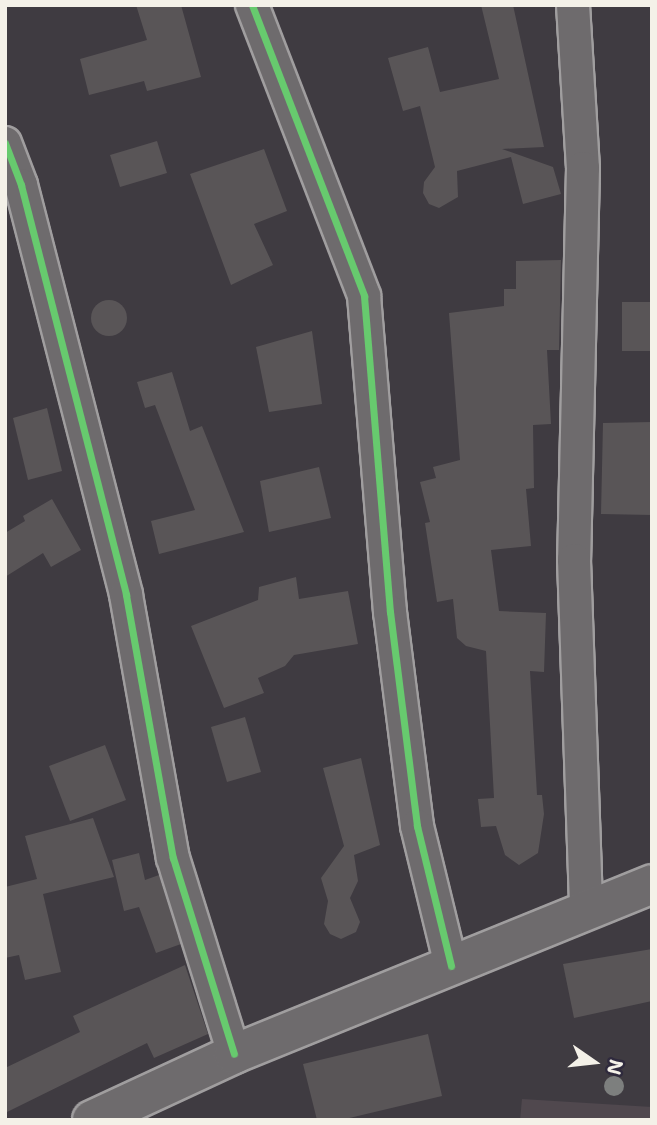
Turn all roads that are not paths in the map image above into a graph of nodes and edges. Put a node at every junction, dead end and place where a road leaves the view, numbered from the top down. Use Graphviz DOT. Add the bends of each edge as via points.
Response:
graph roads {
  1 [pos="252,5"];
  2 [pos="573,5"];
  3 [pos="5,143"];
  4 [pos="652,884"];
  5 [pos="586,909"];
  6 [pos="451,966"];
  7 [pos="234,1054"];
  8 [pos="92,1120"];
  1 -- 6 [label="street" via="364,296 390,612 416,826"];
  2 -- 5 [label="street" via="583,168 574,561"];
  3 -- 7 [label="street" via="21,186 126,596 173,858"];
  4 -- 5 [label="main road"];
  5 -- 6 [label="main road"];
  6 -- 7 [label="main road"];
  7 -- 8 [label="main road"];
}
